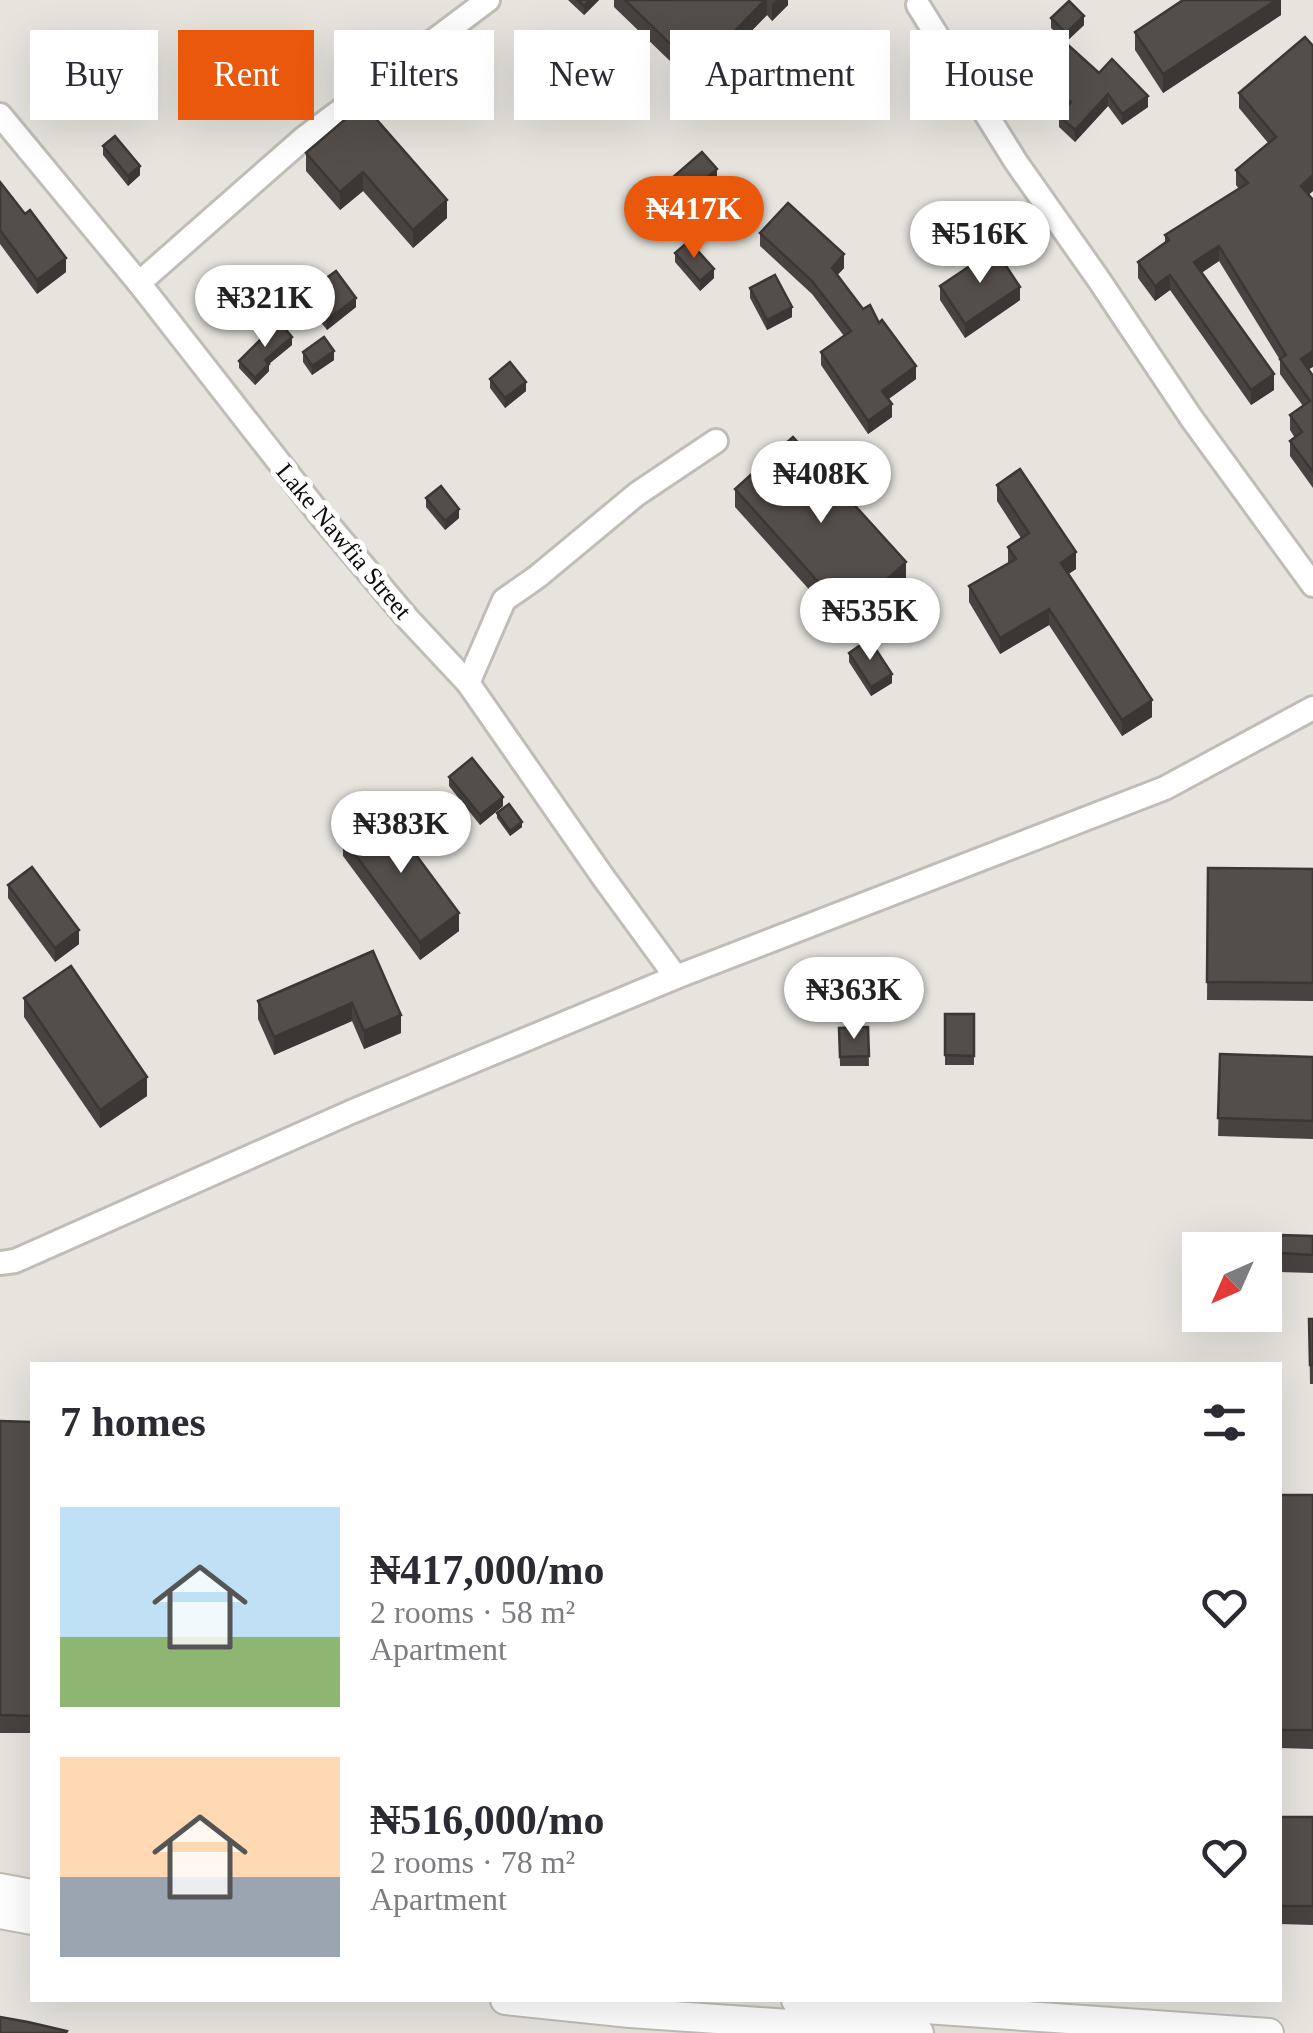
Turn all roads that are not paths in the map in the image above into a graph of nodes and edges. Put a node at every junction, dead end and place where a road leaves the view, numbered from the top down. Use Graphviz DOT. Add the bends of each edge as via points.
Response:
graph roads {
  1 [pos="488,0"];
  2 [pos="918,5"];
  3 [pos="0,114"];
  4 [pos="139,283"];
  5 [pos="716,442"];
  6 [pos="1313,585"];
  7 [pos="468,683"];
  8 [pos="1313,708"];
  9 [pos="676,977"];
  10 [pos="5,1264"];
  11 [pos="0,1888"];
  12 [pos="30,1894"];
  13 [pos="0,1914"];
  14 [pos="30,1920"];
  15 [pos="542,2002"];
  16 [pos="825,2002"];
  17 [pos="598,2005"];
  18 [pos="663,2016"];
  19 [pos="919,2033"];
  20 [pos="1270,2033"];
  1 -- 4 [label="street" via="304,138"];
  2 -- 6 [label="street" via="1016,162"];
  3 -- 4 [label="street, Lake Nawfia Street"];
  4 -- 7 [label="street, Lake Nawfia Street" via="321,516"];
  5 -- 7 [label="street" via="504,600"];
  7 -- 9 [label="street, Lake Nawfia Street"];
  8 -- 9 [label="street" via="1165,788"];
  9 -- 10 [label="street"];
  11 -- 12 [label="main road"];
  13 -- 14 [label="main road"];
  15 -- 17 [label="main road"];
  16 -- 20 [label="main road"];
  17 -- 18 [label="main road"];
  18 -- 19 [label="main road"];
}
